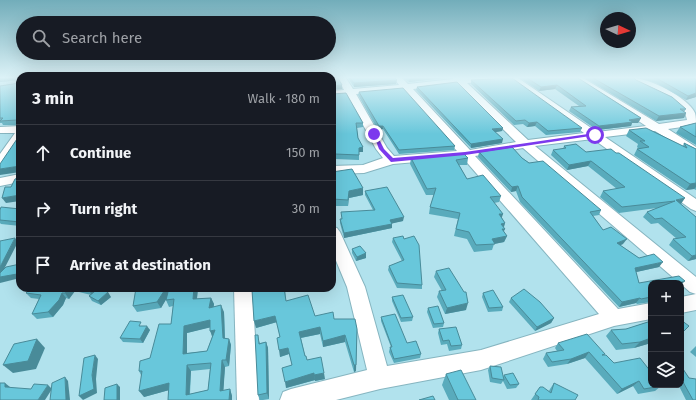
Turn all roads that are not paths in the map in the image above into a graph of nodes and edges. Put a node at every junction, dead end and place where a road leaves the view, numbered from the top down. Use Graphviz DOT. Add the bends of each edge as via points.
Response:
graph roads {
  1 [pos="354,97"];
  2 [pos="415,97"];
  3 [pos="475,97"];
  4 [pos="539,97"];
  5 [pos="607,97"];
  6 [pos="670,97"];
  7 [pos="693,110"];
  8 [pos="656,128"];
  9 [pos="16,129"];
  10 [pos="0,130"];
  11 [pos="595,135"];
  12 [pos="16,140"];
  13 [pos="525,144"];
  14 [pos="696,152"];
  15 [pos="465,154"];
  16 [pos="391,160"];
  17 [pos="0,162"];
  18 [pos="336,170"];
  19 [pos="16,179"];
  20 [pos="0,182"];
  21 [pos="696,206"];
  22 [pos="336,241"];
  23 [pos="696,287"];
  24 [pos="243,292"];
  25 [pos="696,302"];
  26 [pos="684,304"];
  27 [pos="648,312"];
  28 [pos="614,318"];
  29 [pos="380,378"];
  30 [pos="248,400"];
  31 [pos="291,400"];
  1 -- 16 [label="street" via="382,149"];
  2 -- 15 [label="street"];
  3 -- 13 [label="street"];
  4 -- 11 [label="street"];
  5 -- 8 [label="street"];
  6 -- 7 [label="street"];
  7 -- 8 [label="street" via="693,123"];
  8 -- 11 [label="street"];
  8 -- 14 [label="street"];
  9 -- 10 [label="street"];
  11 -- 13 [label="street"];
  11 -- 21 [label="street"];
  12 -- 17 [label="street"];
  13 -- 15 [label="street"];
  13 -- 23 [label="street"];
  15 -- 16 [label="street"];
  15 -- 28 [label="street"];
  16 -- 18 [label="street" via="364,168"];
  19 -- 20 [label="street"];
  22 -- 29 [label="street" via="356,287"];
  24 -- 30 [label="street"];
  25 -- 26 [label="street"];
  27 -- 28 [label="street"];
  28 -- 29 [label="street" via="481,360"];
  29 -- 31 [label="street"];
}
